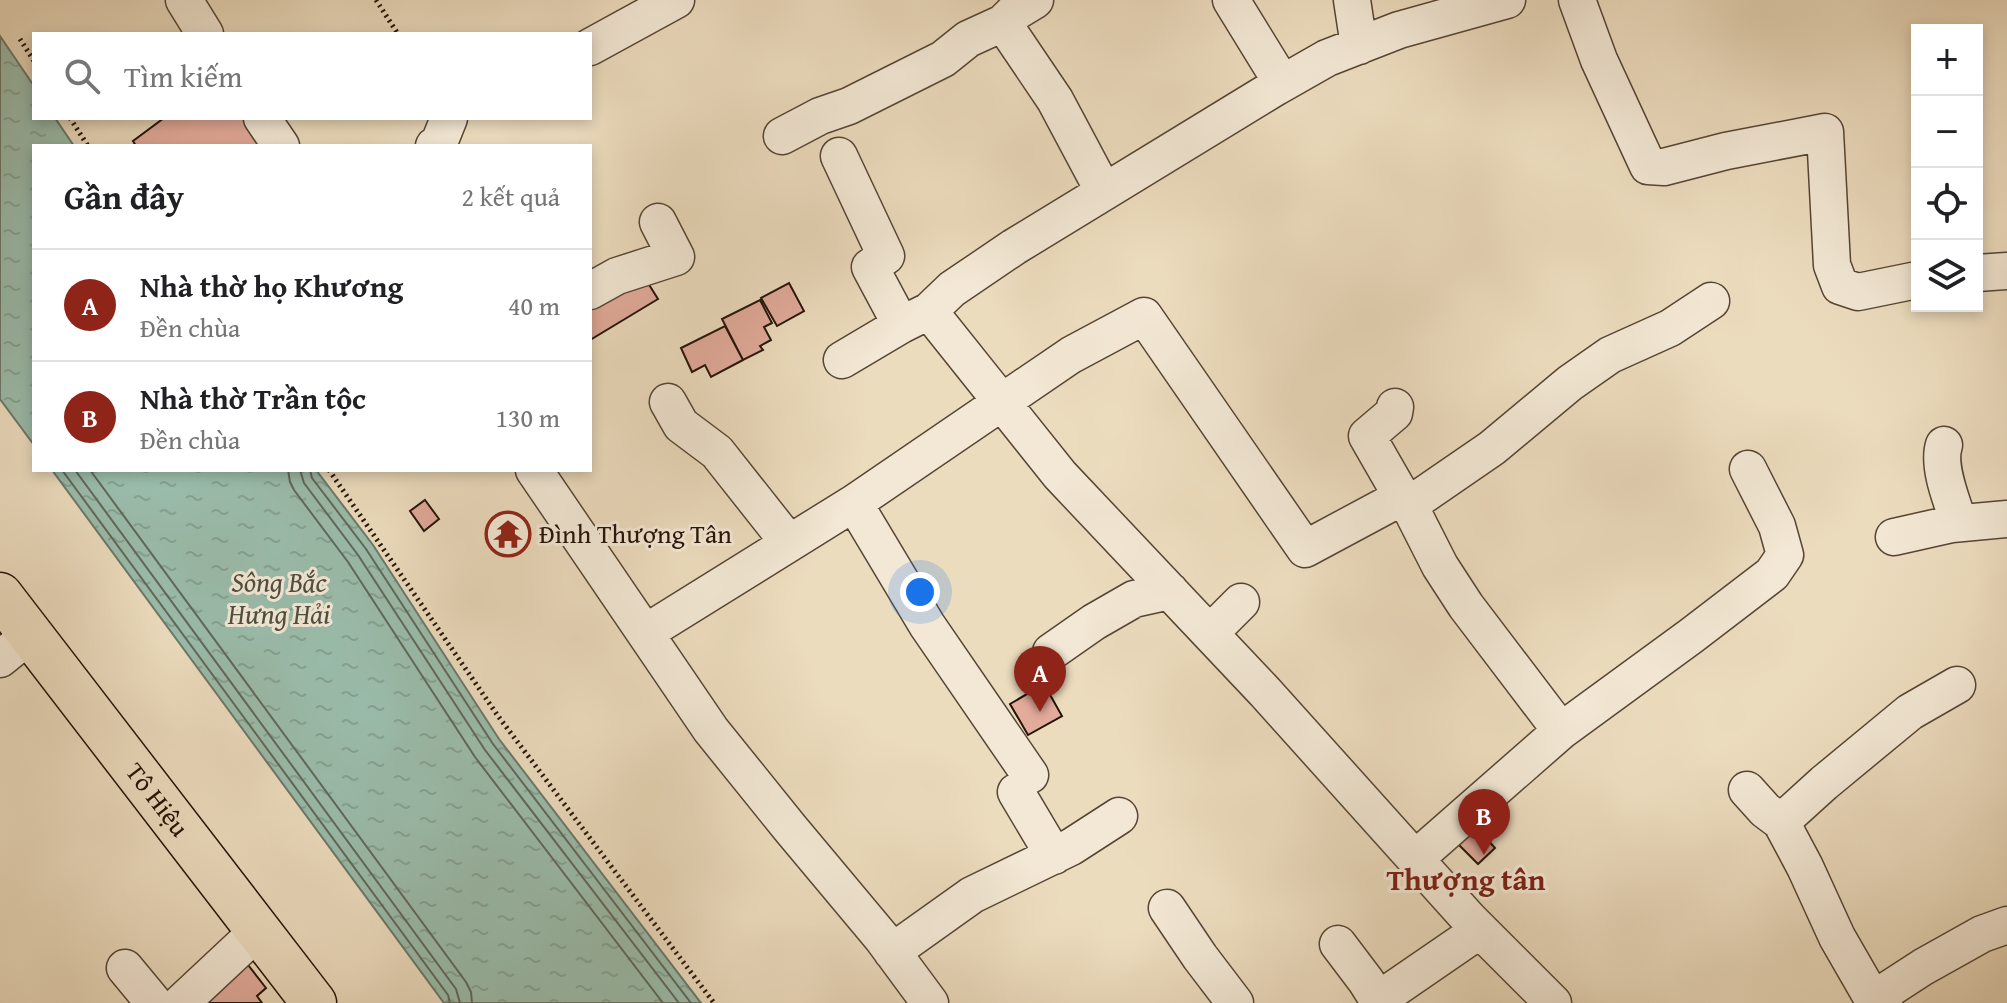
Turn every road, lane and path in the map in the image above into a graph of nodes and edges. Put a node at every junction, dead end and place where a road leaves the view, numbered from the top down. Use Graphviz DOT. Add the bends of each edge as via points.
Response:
graph roads {
  1 [pos="184,0"];
  2 [pos="376,0"];
  3 [pos="676,0"];
  4 [pos="1035,0"];
  5 [pos="1231,0"];
  6 [pos="1352,0"];
  7 [pos="1507,0"];
  8 [pos="1577,0"];
  9 [pos="1003,23"];
  10 [pos="204,32"];
  11 [pos="397,32"];
  12 [pos="20,39"];
  13 [pos="592,46"];
  14 [pos="1359,46"];
  15 [pos="32,58"];
  16 [pos="1282,83"];
  17 [pos="71,120"];
  18 [pos="263,120"];
  19 [pos="448,120"];
  20 [pos="782,136"];
  21 [pos="87,144"];
  22 [pos="280,144"];
  23 [pos="437,144"];
  24 [pos="839,156"];
  25 [pos="1104,192"];
  26 [pos="658,222"];
  27 [pos="2007,271"];
  28 [pos="1983,273"];
  29 [pos="1911,281"];
  30 [pos="592,290"];
  31 [pos="1711,301"];
  32 [pos="915,318"];
  33 [pos="842,360"];
  34 [pos="668,402"];
  35 [pos="1001,402"];
  36 [pos="1395,407"];
  37 [pos="1944,445"];
  38 [pos="1748,469"];
  39 [pos="330,472"];
  40 [pos="535,472"];
  41 [pos="1406,501"];
  42 [pos="854,503"];
  43 [pos="2007,519"];
  44 [pos="1959,523"];
  45 [pos="1894,537"];
  46 [pos="789,543"];
  47 [pos="1170,591"];
  48 [pos="0,595"];
  49 [pos="1241,602"];
  50 [pos="645,633"];
  51 [pos="1210,633"];
  52 [pos="15,647"];
  53 [pos="1051,652"];
  54 [pos="1957,685"];
  55 [pos="1561,731"];
  56 [pos="1747,790"];
  57 [pos="1119,816"];
  58 [pos="1781,822"];
  59 [pos="1054,856"];
  60 [pos="1415,859"];
  61 [pos="1167,908"];
  62 [pos="2007,925"];
  63 [pos="259,930"];
  64 [pos="1480,930"];
  65 [pos="1338,944"];
  66 [pos="892,952"];
  67 [pos="125,968"];
  68 [pos="154,1003"];
  69 [pos="181,1003"];
  70 [pos="314,1003"];
  71 [pos="714,1003"];
  72 [pos="930,1003"];
  73 [pos="1235,1003"];
  74 [pos="1553,1003"];
  75 [pos="1875,1003"];
  76 [pos="1881,1003"];
  1 -- 10 [label="street"];
  2 -- 11 [label="path"];
  3 -- 13 [label="street"];
  4 -- 9 [label="street"];
  5 -- 16 [label="street"];
  6 -- 14 [label="street"];
  7 -- 14 [label="street"];
  8 -- 29 [label="street" via="1648,166 1664,167 1825,132 1832,265 1840,286 1858,292"];
  9 -- 20 [label="street" via="968,39 943,59"];
  9 -- 25 [label="street" via="1055,100"];
  12 -- 15 [label="path"];
  14 -- 16 [label="street"];
  16 -- 25 [label="street"];
  17 -- 21 [label="path"];
  18 -- 22 [label="street"];
  19 -- 23 [label="street"];
  24 -- 32 [label="street" via="886,256 870,267"];
  25 -- 32 [label="street" via="1014,247"];
  26 -- 30 [label="street" via="676,257"];
  27 -- 28 [label="street"];
  31 -- 41 [label="street" via="1670,328 1610,355 1492,448"];
  32 -- 33 [label="street"];
  32 -- 35 [label="street"];
  34 -- 46 [label="street" via="681,425 717,452"];
  35 -- 41 [label="street" via="1071,355 1144,316 1305,549"];
  35 -- 42 [label="street"];
  35 -- 47 [label="street" via="1060,475"];
  36 -- 41 [label="street" via="1367,436"];
  37 -- 44 [label="street" via="1941,454"];
  38 -- 55 [label="street" via="1777,526 1785,555 1772,574"];
  39 -- 71 [label="path" via="498,716"];
  40 -- 50 [label="street"];
  41 -- 55 [label="street" via="1466,606"];
  42 -- 46 [label="street"];
  42 -- 59 [label="street" via="1023,784"];
  43 -- 44 [label="street"];
  44 -- 45 [label="street"];
  46 -- 50 [label="street"];
  47 -- 51 [label="street"];
  47 -- 53 [label="street" via="1134,599"];
  48 -- 52 [label="main road, Tô Hiệu"];
  49 -- 51 [label="street"];
  50 -- 66 [label="street" via="711,730"];
  51 -- 60 [label="street" via="1376,795"];
  52 -- 63 [label="main road, Tô Hiệu"];
  54 -- 58 [label="street" via="1910,712"];
  55 -- 60 [label="street"];
  56 -- 58 [label="street"];
  57 -- 59 [label="street"];
  58 -- 75 [label="street"];
  59 -- 66 [label="street" via="972,895"];
  60 -- 64 [label="street"];
  61 -- 73 [label="street"];
  62 -- 76 [label="street" via="1923,967 1889,989"];
  63 -- 69 [label="street"];
  63 -- 70 [label="main road, Tô Hiệu"];
  64 -- 65 [label="street" via="1378,1000"];
  64 -- 74 [label="street"];
  66 -- 72 [label="street"];
  67 -- 68 [label="street"];
}
